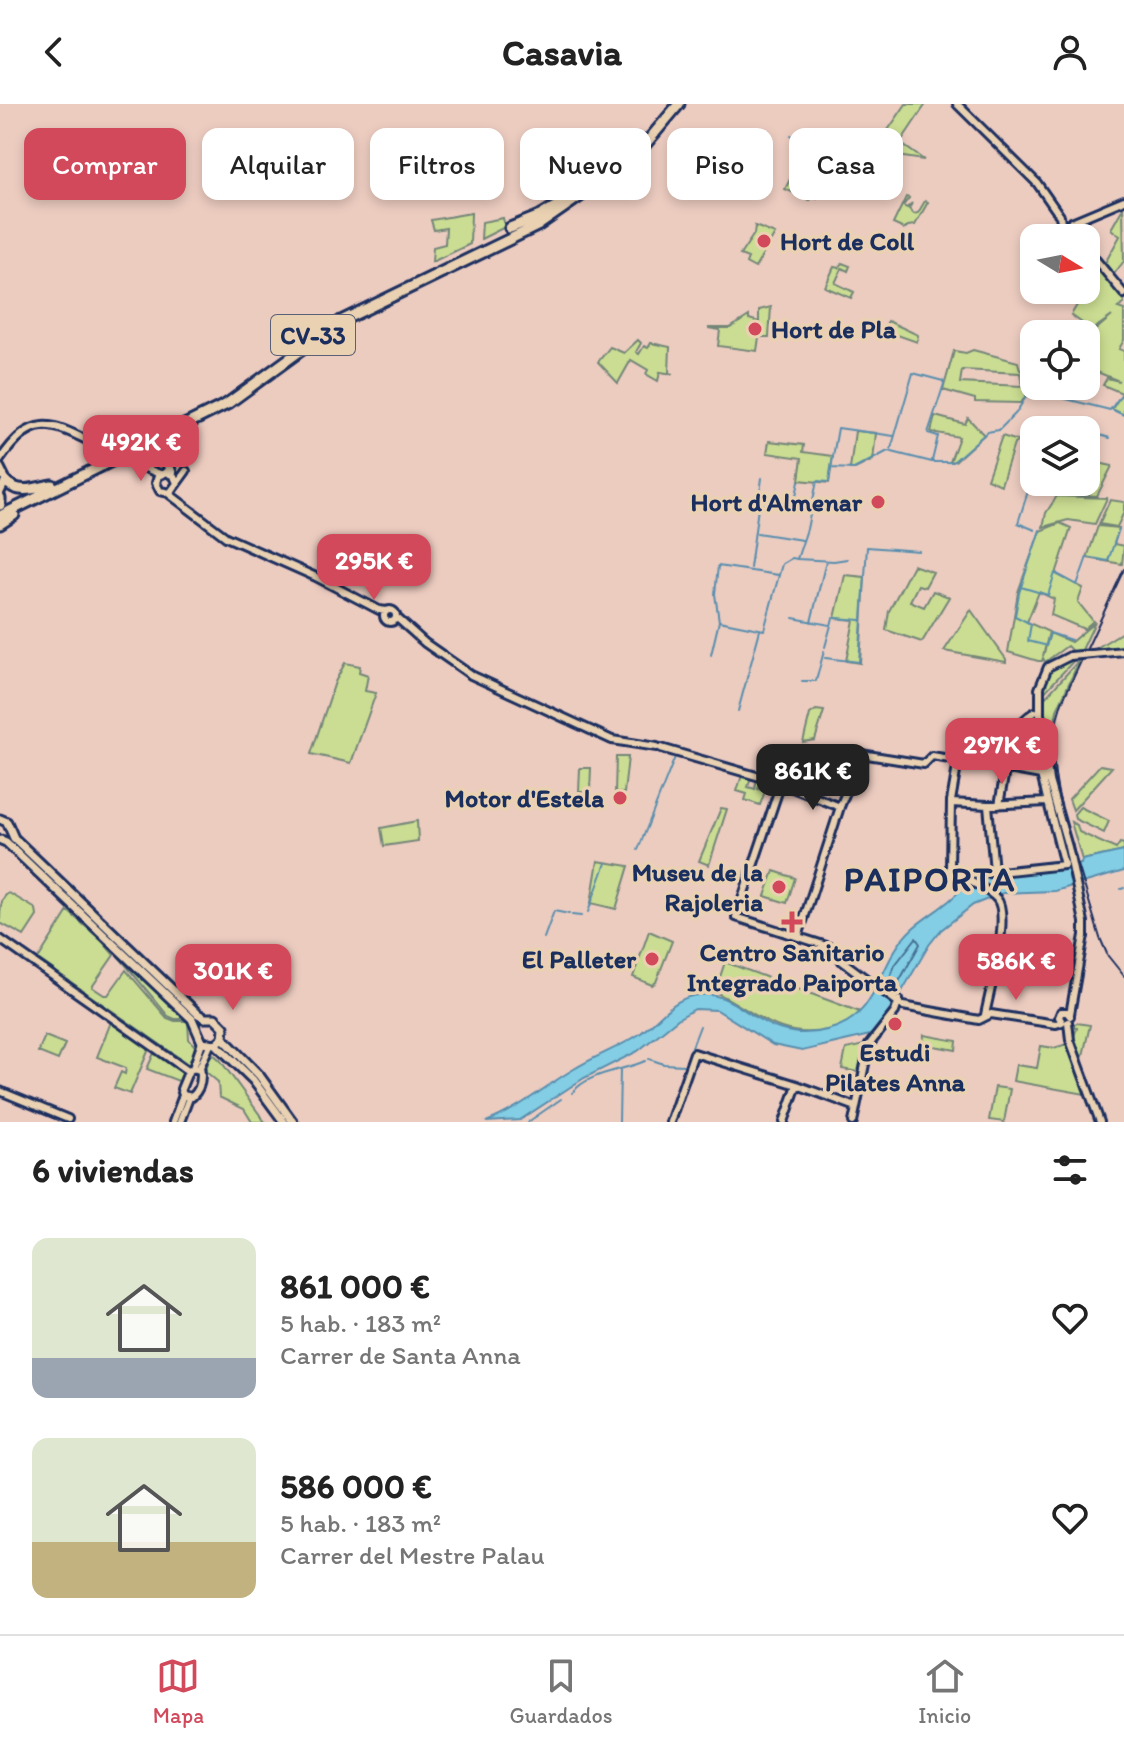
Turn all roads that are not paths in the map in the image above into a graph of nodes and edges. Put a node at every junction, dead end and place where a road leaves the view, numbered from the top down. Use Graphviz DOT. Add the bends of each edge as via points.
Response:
graph roads {
  1 [pos="676,104"];
  2 [pos="957,104"];
  3 [pos="651,131"];
  4 [pos="567,200"];
  5 [pos="568,200"];
  6 [pos="1124,202"];
  7 [pos="1067,224"];
  8 [pos="1083,224"];
  9 [pos="510,228"];
  10 [pos="1100,265"];
  11 [pos="1124,294"];
  12 [pos="292,357"];
  13 [pos="189,424"];
  14 [pos="5,453"];
  15 [pos="130,458"];
  16 [pos="0,460"];
  17 [pos="2,469"];
  18 [pos="168,477"];
  19 [pos="52,485"];
  20 [pos="2,490"];
  21 [pos="0,515"];
  22 [pos="1124,651"];
  23 [pos="1038,713"];
  24 [pos="1034,723"];
  25 [pos="958,761"];
  26 [pos="1047,767"];
  27 [pos="1006,769"];
  28 [pos="1041,775"];
  29 [pos="1049,781"];
  30 [pos="781,783"];
  31 [pos="1054,798"];
  32 [pos="1047,802"];
  33 [pos="951,803"];
  34 [pos="988,805"];
  35 [pos="999,805"];
  36 [pos="840,807"];
  37 [pos="0,819"];
  38 [pos="9,832"];
  39 [pos="0,840"];
  40 [pos="1068,865"];
  41 [pos="994,871"];
  42 [pos="966,877"];
  43 [pos="798,937"];
  44 [pos="0,939"];
  45 [pos="899,1003"];
  46 [pos="985,1015"];
  47 [pos="205,1018"];
  48 [pos="1063,1019"];
  49 [pos="197,1027"];
  50 [pos="223,1038"];
  51 [pos="209,1044"];
  52 [pos="194,1070"];
  53 [pos="797,1085"];
  54 [pos="0,1092"];
  55 [pos="186,1096"];
  56 [pos="854,1108"];
  57 [pos="72,1121"];
  58 [pos="173,1122"];
  59 [pos="180,1122"];
  60 [pos="284,1122"];
  61 [pos="293,1122"];
  62 [pos="670,1122"];
  63 [pos="784,1122"];
  64 [pos="853,1122"];
  65 [pos="1100,1122"];
  1 -- 3 [label="highway, CV-33"];
  1 -- 12 [label="highway, CV-33" via="637,154 557,214 341,321"];
  2 -- 7 [label="street" via="1027,171"];
  4 -- 9 [label="highway"];
  5 -- 19 [label="highway, CV-33" via="339,317 240,391"];
  6 -- 8 [label="street"];
  10 -- 11 [label="street"];
  12 -- 13 [label="highway" via="243,397"];
  12 -- 21 [label="highway, CV-33" via="227,404"];
  13 -- 15 [label="highway"];
  13 -- 18 [label="highway" via="167,439 163,449"];
  14 -- 15 [label="street, bridge" via="19,435 42,426 60,428"];
  14 -- 16 [label="street"];
  14 -- 17 [label="street"];
  15 -- 18 [label="street"];
  15 -- 18 [label="highway" via="155,450"];
  15 -- 21 [label="highway"];
  17 -- 20 [label="main road"];
  18 -- 30 [label="street" via="177,501 226,537 383,612 393,610 395,619 471,675 612,740"];
  19 -- 20 [label="highway"];
  19 -- 21 [label="highway, CV-33"];
  20 -- 21 [label="highway"];
  22 -- 23 [label="street, bridge" via="1055,662 1040,686"];
  23 -- 24 [label="street"];
  23 -- 24 [label="street"];
  24 -- 26 [label="street" via="1043,733"];
  24 -- 27 [label="street" via="1019,725"];
  24 -- 31 [label="street"];
  25 -- 27 [label="street"];
  25 -- 33 [label="street"];
  25 -- 36 [label="street" via="932,756 924,764 861,754"];
  26 -- 28 [label="street"];
  26 -- 29 [label="street"];
  27 -- 28 [label="street"];
  27 -- 35 [label="street"];
  28 -- 29 [label="street"];
  28 -- 32 [label="street"];
  29 -- 31 [label="street"];
  30 -- 36 [label="street"];
  30 -- 43 [label="street" via="736,917"];
  31 -- 40 [label="street"];
  32 -- 35 [label="street"];
  32 -- 40 [label="street"];
  33 -- 34 [label="street"];
  33 -- 42 [label="street" via="950,869"];
  34 -- 35 [label="street"];
  34 -- 41 [label="street"];
  36 -- 43 [label="street"];
  37 -- 38 [label="main road" via="7,822"];
  38 -- 39 [label="main road"];
  38 -- 47 [label="main road"];
  39 -- 49 [label="main road"];
  40 -- 41 [label="street"];
  40 -- 48 [label="street" via="1086,922"];
  41 -- 42 [label="street"];
  42 -- 46 [label="street" via="996,898 1002,919"];
  43 -- 45 [label="street" via="836,949 842,961"];
  44 -- 52 [label="street"];
  45 -- 46 [label="street" via="979,1020"];
  45 -- 56 [label="street" via="869,1045"];
  46 -- 48 [label="street"];
  47 -- 49 [label="main road"];
  47 -- 50 [label="main road" via="222,1023"];
  48 -- 65 [label="street"];
  49 -- 51 [label="main road" via="197,1035"];
  50 -- 51 [label="main road"];
  50 -- 61 [label="main road"];
  51 -- 52 [label="street"];
  51 -- 60 [label="main road" via="243,1068"];
  52 -- 55 [label="street" via="181,1089"];
  52 -- 55 [label="street" via="202,1074 201,1080 195,1094"];
  53 -- 56 [label="street"];
  53 -- 62 [label="street" via="694,1053"];
  53 -- 63 [label="street"];
  54 -- 57 [label="street"];
  55 -- 58 [label="street"];
  55 -- 59 [label="street"];
  56 -- 64 [label="street"];
}
